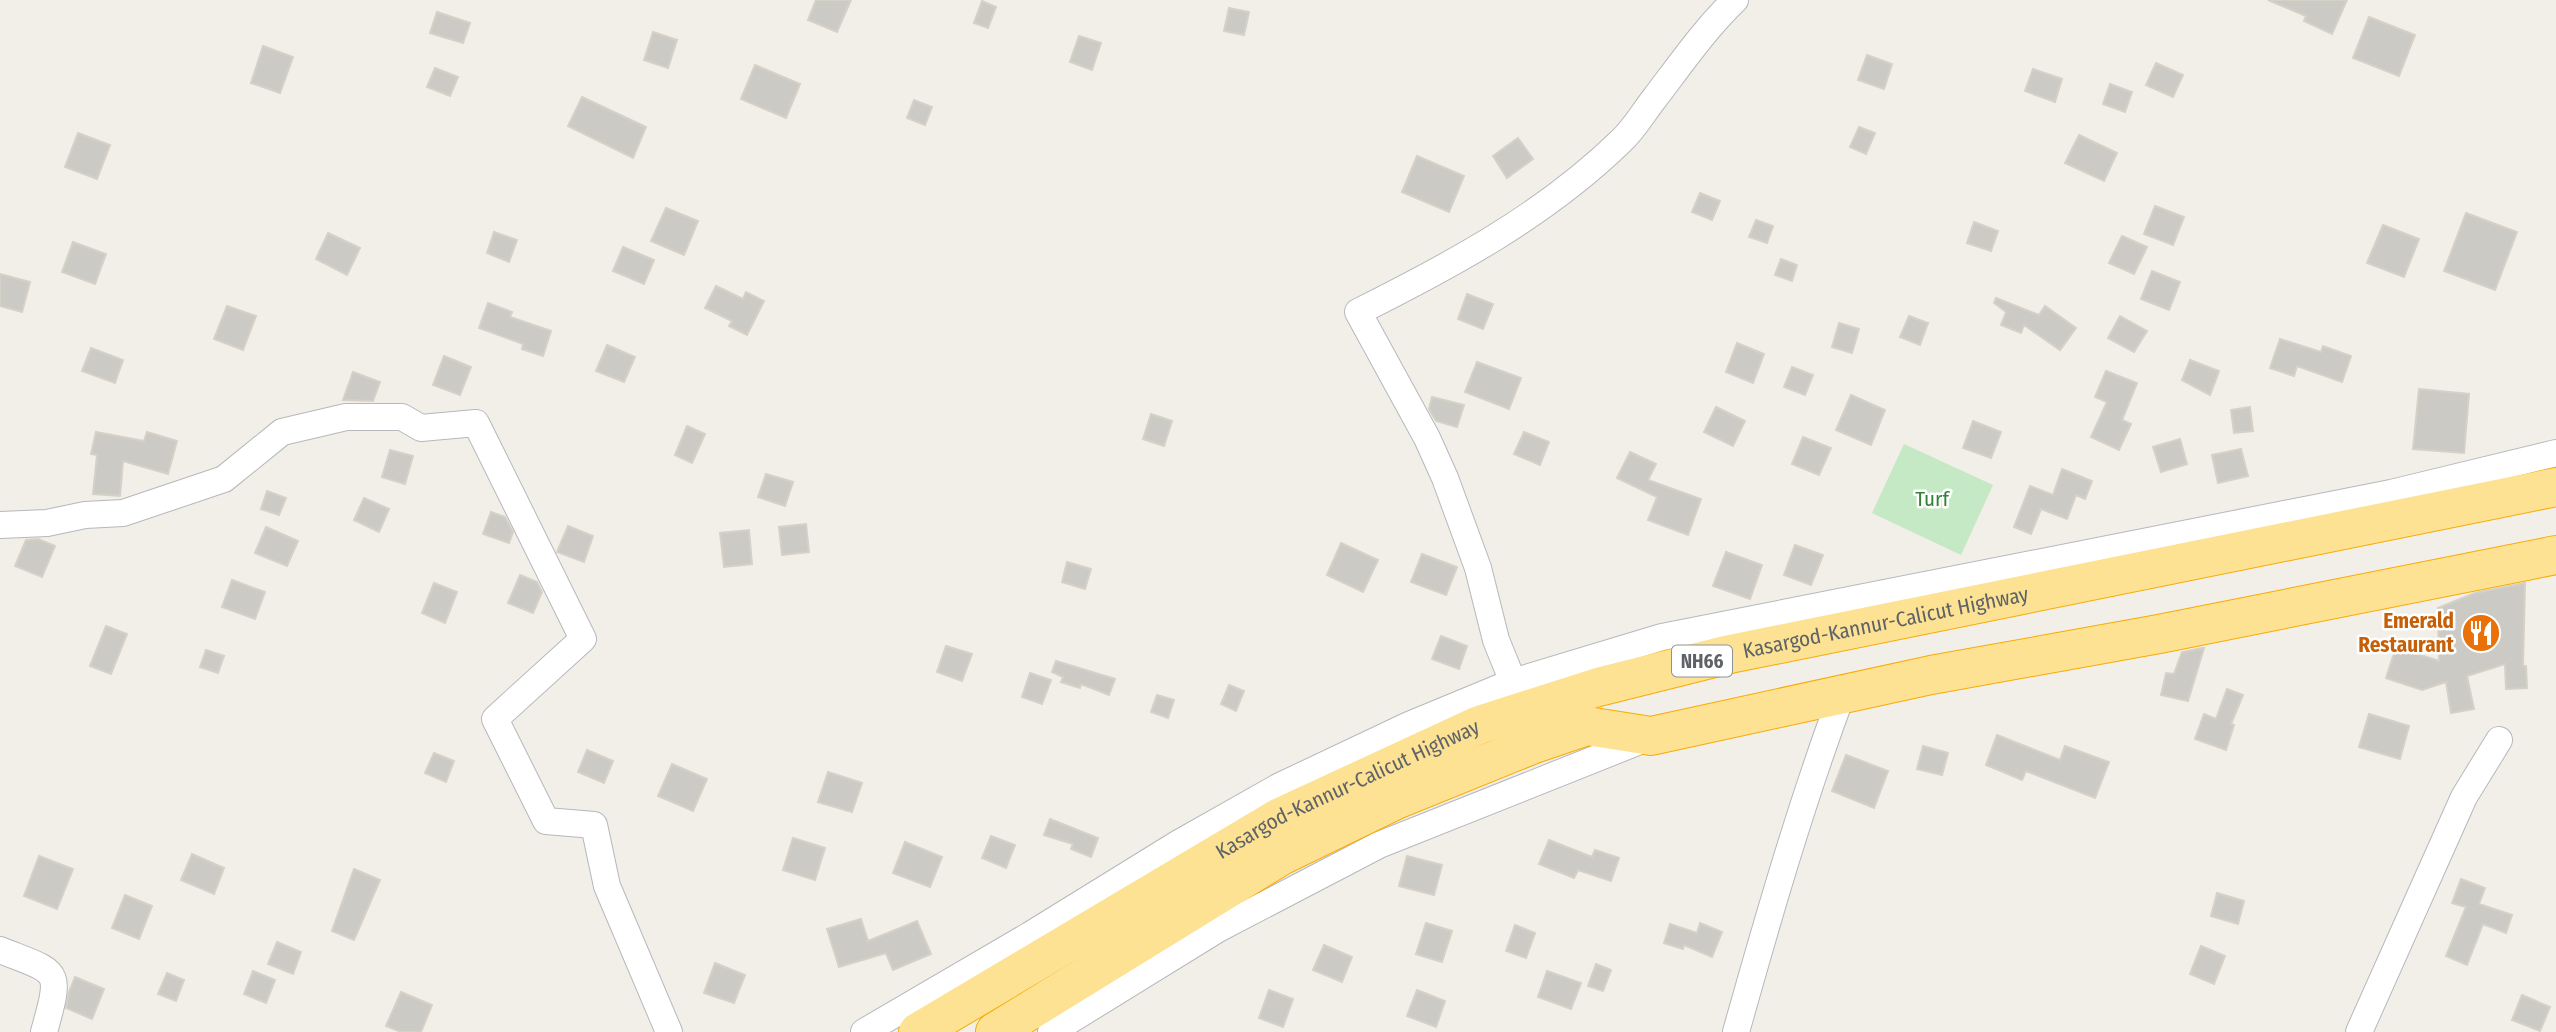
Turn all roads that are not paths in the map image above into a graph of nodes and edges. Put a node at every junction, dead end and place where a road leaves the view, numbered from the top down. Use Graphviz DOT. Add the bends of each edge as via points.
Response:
graph roads {
  1 [pos="1735,0"];
  2 [pos="2556,453"];
  3 [pos="2556,487"];
  4 [pos="0,525"];
  5 [pos="2556,555"];
  6 [pos="1513,682"];
  7 [pos="1842,694"];
  8 [pos="1651,736"];
  9 [pos="2499,740"];
  10 [pos="0,950"];
  11 [pos="44,1032"];
  12 [pos="669,1032"];
  13 [pos="864,1032"];
  14 [pos="918,1032"];
  15 [pos="995,1032"];
  16 [pos="1051,1032"];
  17 [pos="1736,1032"];
  18 [pos="2359,1032"];
  1 -- 6 [label="street" via="1711,23 1623,139 1571,185 1488,242 1358,312 1446,478"];
  2 -- 6 [label="street" via="2391,493 1662,637"];
  3 -- 14 [label="highway, Kasargod-Kannur-Calicut Highway / NH66" via="1730,654 1598,687 1492,721 1278,818"];
  4 -- 12 [label="street" via="123,513 224,479 282,432 346,417 402,417 421,428 476,424 583,639 495,719 546,821 594,825 607,886"];
  5 -- 7 [label="highway, Kasargod-Kannur-Calicut Highway"];
  6 -- 13 [label="street" via="1409,724 1279,786"];
  7 -- 8 [label="highway, Kasargod-Kannur-Calicut Highway"];
  7 -- 17 [label="street"];
  8 -- 15 [label="highway, Kasargod-Kannur-Calicut Highway" via="1587,726 1396,800 1281,856"];
  8 -- 16 [label="street" via="1379,845 1218,929"];
  9 -- 18 [label="street" via="2463,797"];
  10 -- 11 [label="street" via="48,970 55,981"];
}
